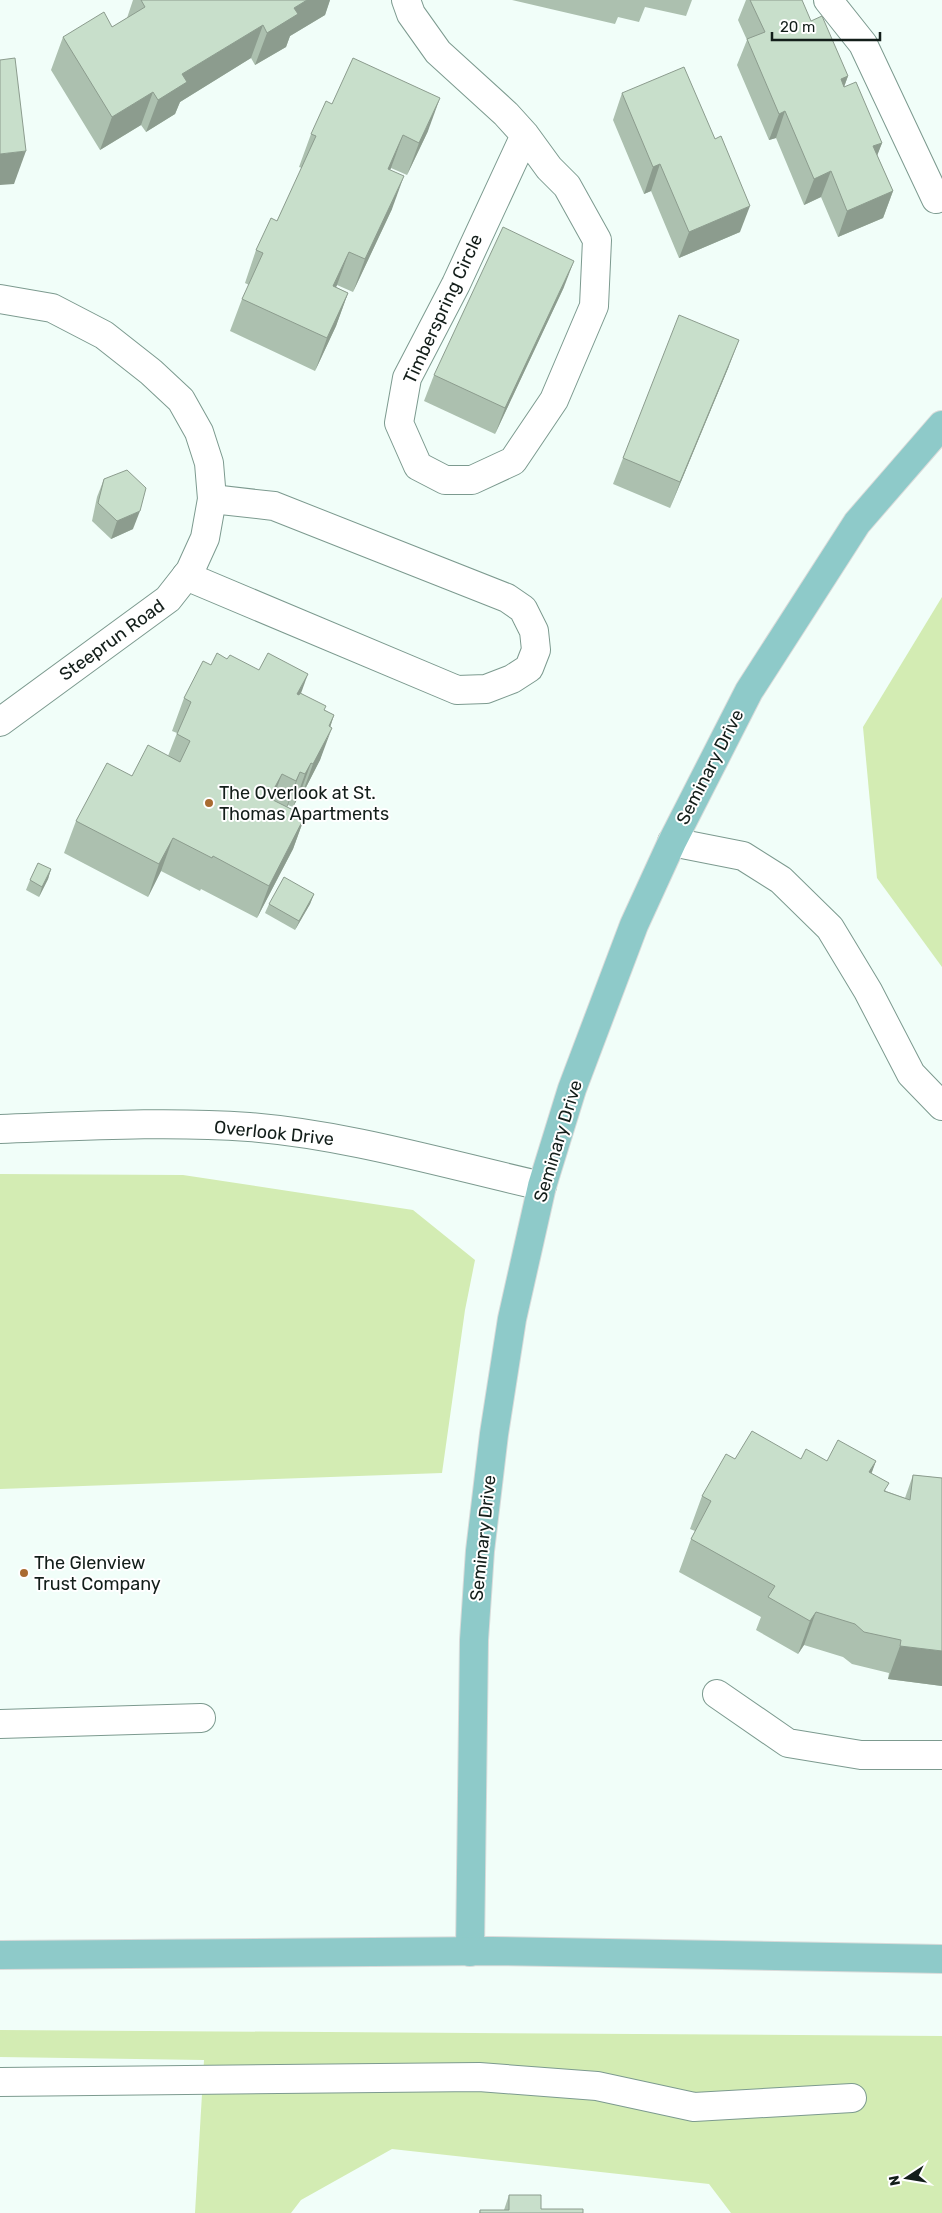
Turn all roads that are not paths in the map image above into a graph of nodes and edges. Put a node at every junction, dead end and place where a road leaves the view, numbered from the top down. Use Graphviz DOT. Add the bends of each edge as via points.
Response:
graph roads {
  1 [pos="406,0"];
  2 [pos="828,0"];
  3 [pos="525,135"];
  4 [pos="936,199"];
  5 [pos="0,299"];
  6 [pos="942,425"];
  7 [pos="212,499"];
  8 [pos="186,576"];
  9 [pos="0,722"];
  10 [pos="672,842"];
  11 [pos="942,1106"];
  12 [pos="0,1129"];
  13 [pos="542,1186"];
  14 [pos="717,1694"];
  15 [pos="201,1718"];
  16 [pos="0,1724"];
  17 [pos="942,1755"];
  18 [pos="470,1952"];
  19 [pos="0,1955"];
  20 [pos="942,1959"];
  21 [pos="0,2082"];
  22 [pos="852,2098"];
  1 -- 3 [label="street, Timberspring Circle" via="411,14 438,52"];
  2 -- 4 [label="street" via="863,44"];
  3 -- 3 [label="street, Timberspring Circle" via="567,186 597,240 594,306 554,400 513,461 472,480 445,480 418,466 399,422 406,378 456,284"];
  5 -- 7 [label="street, Steeprun Road" via="52,308 104,335 181,400 199,432 209,463"];
  6 -- 10 [label="main road, Seminary Drive" via="857,523 749,691"];
  7 -- 8 [label="street, Steeprun Road" via="205,538"];
  7 -- 8 [label="street" via="274,506 507,598 523,609 534,631 536,650 529,668 512,679 486,689 457,690"];
  8 -- 9 [label="street, Steeprun Road" via="168,599"];
  10 -- 11 [label="street" via="744,856 781,880 802,900 830,928 868,991 911,1074"];
  10 -- 13 [label="main road, Seminary Drive" via="634,925 572,1089"];
  12 -- 13 [label="street, Overlook Drive" via="159,1125 249,1127 335,1138"];
  13 -- 18 [label="main road, Seminary Drive" via="512,1318 480,1551 474,1640"];
  14 -- 17 [label="street" via="788,1743 861,1755"];
  15 -- 16 [label="street"];
  18 -- 19 [label="main road"];
  18 -- 20 [label="main road"];
  21 -- 22 [label="street" via="479,2077 596,2086 694,2107"];
}
